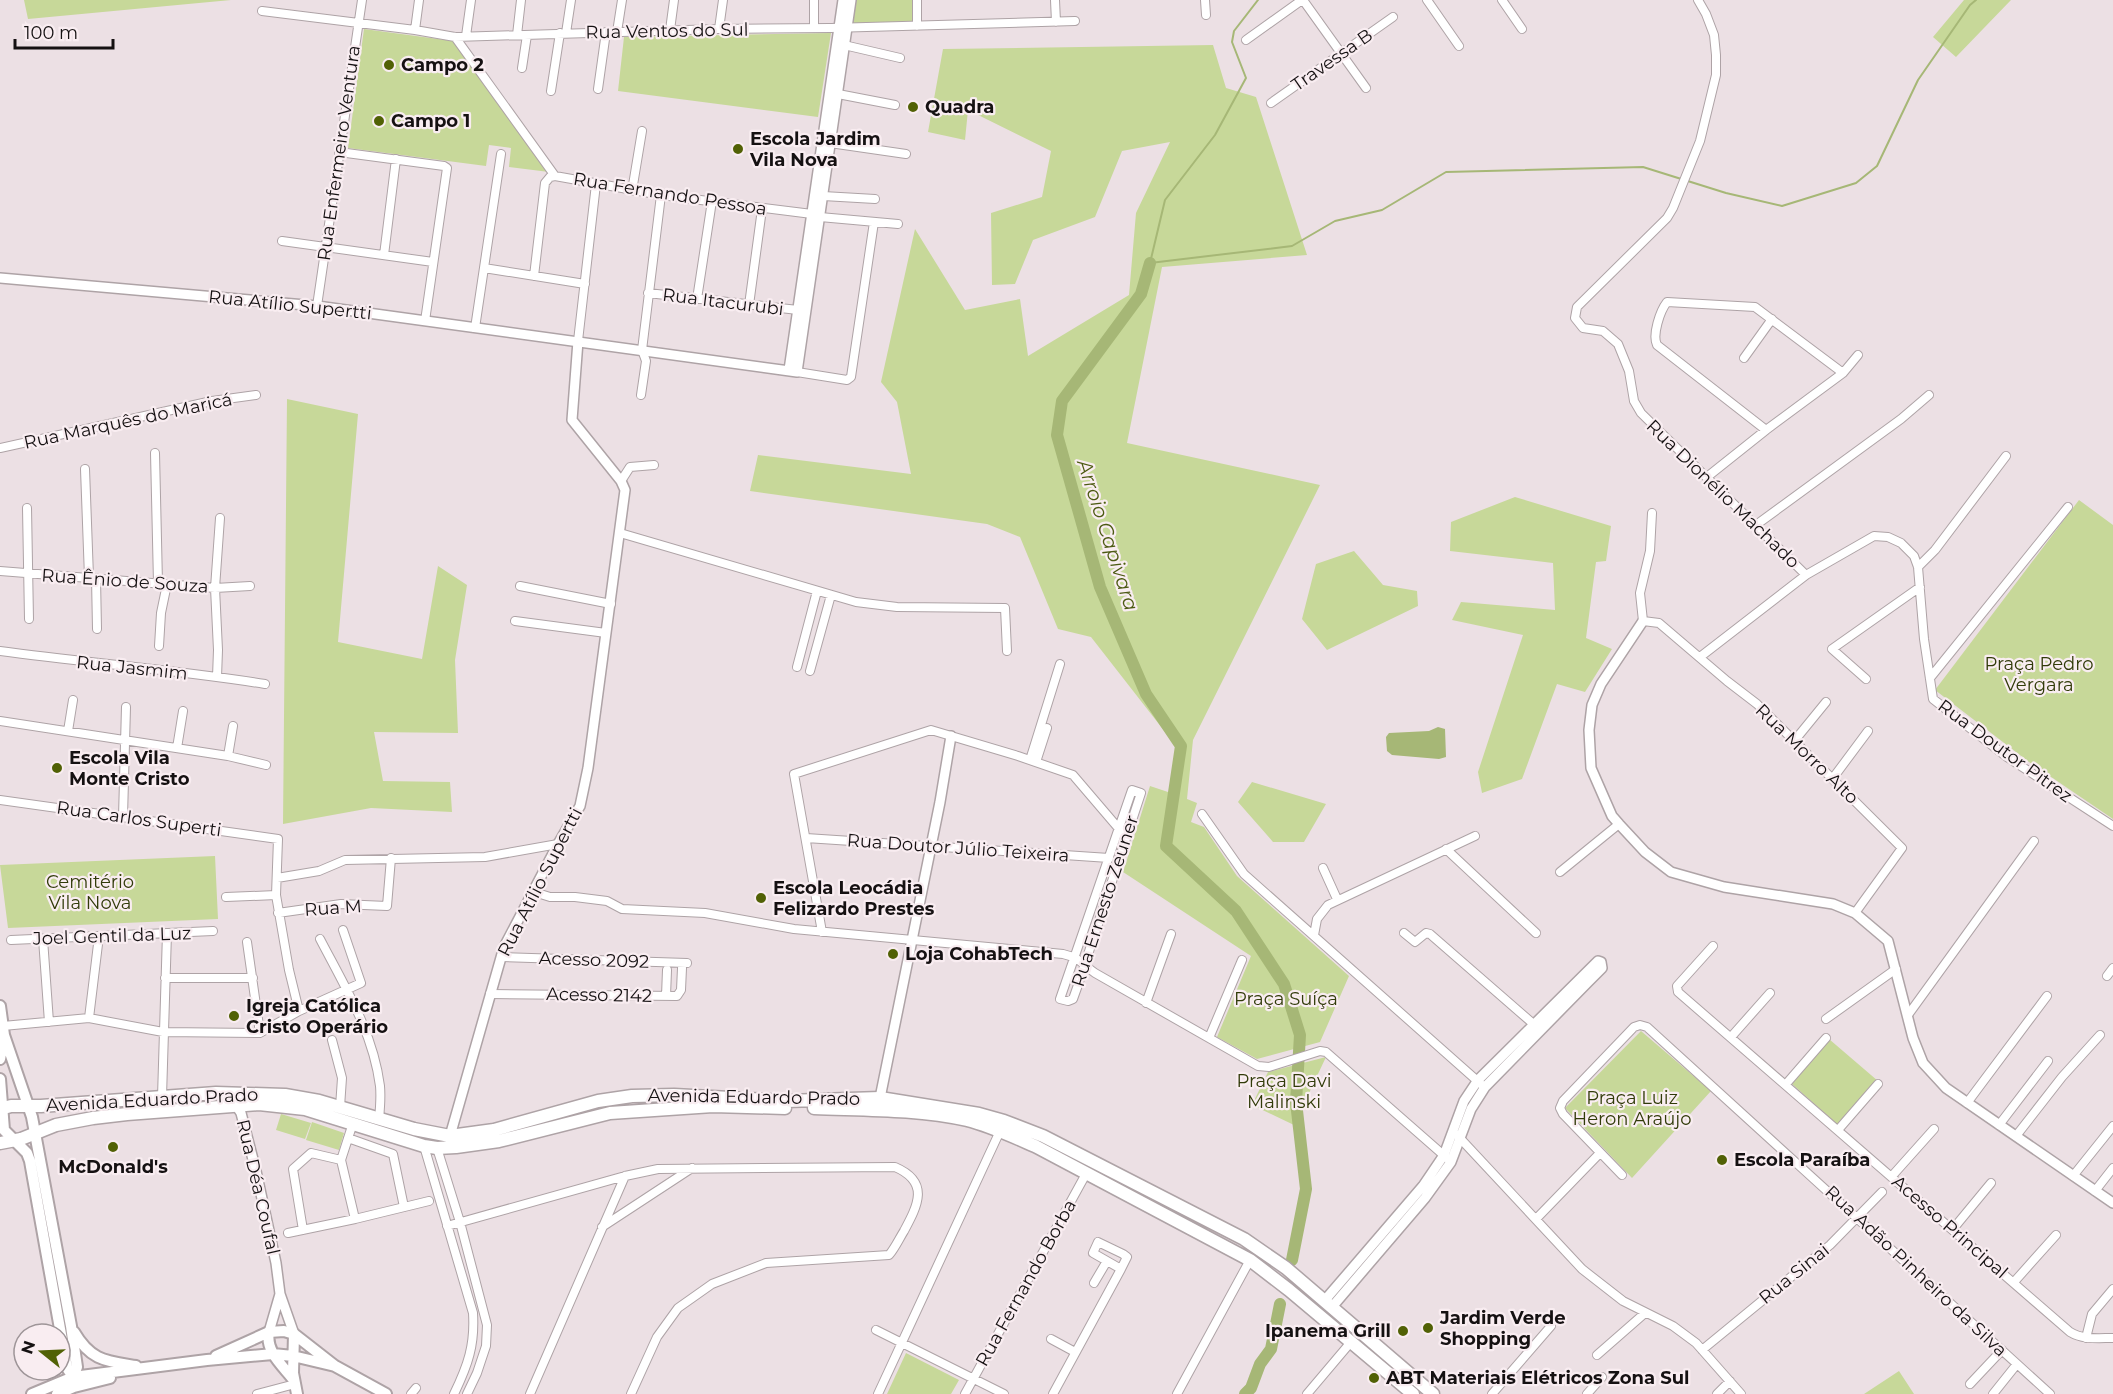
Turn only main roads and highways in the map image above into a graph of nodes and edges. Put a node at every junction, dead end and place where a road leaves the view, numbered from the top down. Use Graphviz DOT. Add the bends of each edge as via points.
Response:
graph roads {
  1 [pos="0,1006"];
  2 [pos="4,1031"];
  3 [pos="0,1059"];
  4 [pos="0,1079"];
  5 [pos="674,1095"];
  6 [pos="610,1099"];
  7 [pos="879,1104"];
  8 [pos="27,1106"];
  9 [pos="1,1108"];
  10 [pos="675,1108"];
  11 [pos="612,1113"];
  12 [pos="34,1133"];
  13 [pos="6,1142"];
  14 [pos="1329,1303"];
  15 [pos="70,1322"];
  16 [pos="1329,1324"];
  17 [pos="72,1328"];
  18 [pos="269,1332"];
  19 [pos="72,1333"];
  20 [pos="294,1334"];
  21 [pos="273,1354"];
  22 [pos="293,1356"];
  23 [pos="207,1360"];
  24 [pos="313,1360"];
  25 [pos="335,1366"];
  26 [pos="148,1368"];
  27 [pos="73,1377"];
  28 [pos="114,1377"];
  29 [pos="295,1382"];
  30 [pos="57,1392"];
  31 [pos="33,1394"];
  32 [pos="386,1394"];
  33 [pos="1413,1394"];
  34 [pos="1433,1394"];
  1 -- 2 [label="main road"];
  2 -- 3 [label="main road"];
  2 -- 8 [label="main road"];
  4 -- 9 [label="main road"];
  5 -- 6 [label="main road, Avenida Eduardo Prado"];
  5 -- 7 [label="main road, Avenida Eduardo Prado"];
  5 -- 10 [label="main road"];
  6 -- 8 [label="main road, Avenida Eduardo Prado" via="494,1131 450,1136 285,1095 216,1093"];
  6 -- 11 [label="main road"];
  7 -- 10 [label="main road, Avenida Eduardo Prado" via="850,1109"];
  7 -- 14 [label="main road, Avenida Eduardo Prado" via="979,1114 1044,1136 1244,1239"];
  7 -- 16 [label="main road, Avenida Eduardo Prado" via="900,1111 968,1120 1087,1172 1250,1260"];
  8 -- 9 [label="main road, Avenida Eduardo Prado"];
  8 -- 12 [label="main road"];
  9 -- 13 [label="main road"];
  10 -- 11 [label="main road, Avenida Eduardo Prado"];
  11 -- 12 [label="main road, Avenida Eduardo Prado" via="499,1141 430,1147 351,1132 305,1109 282,1105 118,1114"];
  12 -- 13 [label="main road, Avenida Eduardo Prado"];
  12 -- 15 [label="main road"];
  13 -- 27 [label="main road" via="20,1145 30,1161 67,1368"];
  14 -- 16 [label="main road" via="1324,1312"];
  14 -- 34 [label="main road, Avenida Eduardo Prado"];
  16 -- 33 [label="main road, Avenida Eduardo Prado"];
  17 -- 26 [label="main road" via="91,1355"];
  18 -- 20 [label="main road"];
  18 -- 21 [label="main road, Rua Déa Coufal" via="267,1341"];
  18 -- 23 [label="main road"];
  19 -- 27 [label="main road" via="77,1367"];
  20 -- 22 [label="main road, Rua Déa Coufal"];
  20 -- 25 [label="main road"];
  21 -- 22 [label="main road"];
  21 -- 23 [label="main road"];
  21 -- 29 [label="main road, Rua Déa Coufal"];
  22 -- 24 [label="main road"];
  22 -- 29 [label="main road, Rua Déa Coufal"];
  23 -- 26 [label="main road"];
  24 -- 25 [label="main road"];
  24 -- 29 [label="main road" via="304,1363"];
  25 -- 32 [label="main road"];
  26 -- 27 [label="main road"];
  26 -- 28 [label="main road"];
  27 -- 28 [label="main road"];
  27 -- 30 [label="main road"];
  27 -- 30 [label="main road"];
  28 -- 30 [label="main road"];
  30 -- 31 [label="main road"];
}
